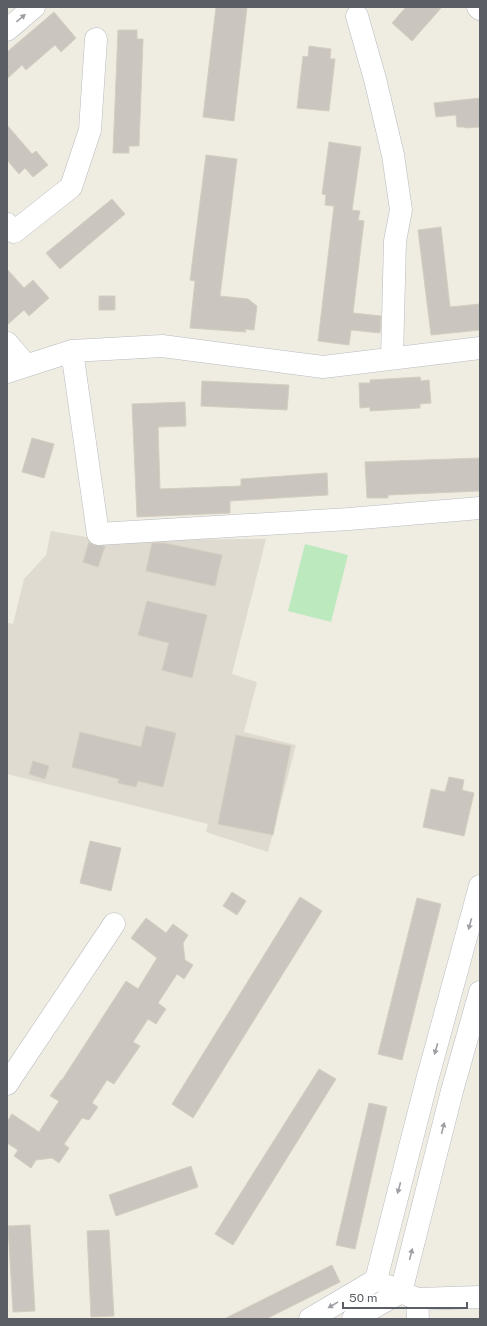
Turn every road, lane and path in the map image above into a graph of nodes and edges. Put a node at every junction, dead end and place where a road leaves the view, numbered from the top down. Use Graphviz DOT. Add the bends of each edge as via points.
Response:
graph roads {
  1 [pos="34,7"];
  2 [pos="357,16"];
  3 [pos="7,30"];
  4 [pos="96,39"];
  5 [pos="7,224"];
  6 [pos="7,343"];
  7 [pos="480,348"];
  8 [pos="72,351"];
  9 [pos="392,358"];
  10 [pos="16,369"];
  11 [pos="480,508"];
  12 [pos="480,886"];
  13 [pos="114,924"];
  14 [pos="480,992"];
  15 [pos="7,1084"];
  16 [pos="405,1167"];
  17 [pos="432,1170"];
  18 [pos="376,1280"];
  19 [pos="480,1297"];
  20 [pos="412,1303"];
  21 [pos="310,1319"];
  22 [pos="352,1319"];
  3 -- 1 [label="street, one-way"];
  2 -- 9 [label="street" via="393,155 401,210 395,241"];
  4 -- 5 [label="street" via="90,130 71,187 14,232"];
  6 -- 10 [label="street"];
  7 -- 9 [label="street"];
  8 -- 9 [label="street" via="162,346 323,367"];
  8 -- 10 [label="street"];
  8 -- 11 [label="street" via="98,534 349,520"];
  12 -- 16 [label="street, one-way"];
  13 -- 15 [label="street"];
  17 -- 14 [label="street, one-way"];
  16 -- 17 [label="street"];
  16 -- 18 [label="street, one-way"];
  20 -- 17 [label="street, one-way"];
  18 -- 20 [label="street"];
  18 -- 21 [label="street, one-way"];
  19 -- 20 [label="street"];
  20 -- 22 [label="street"];
}
